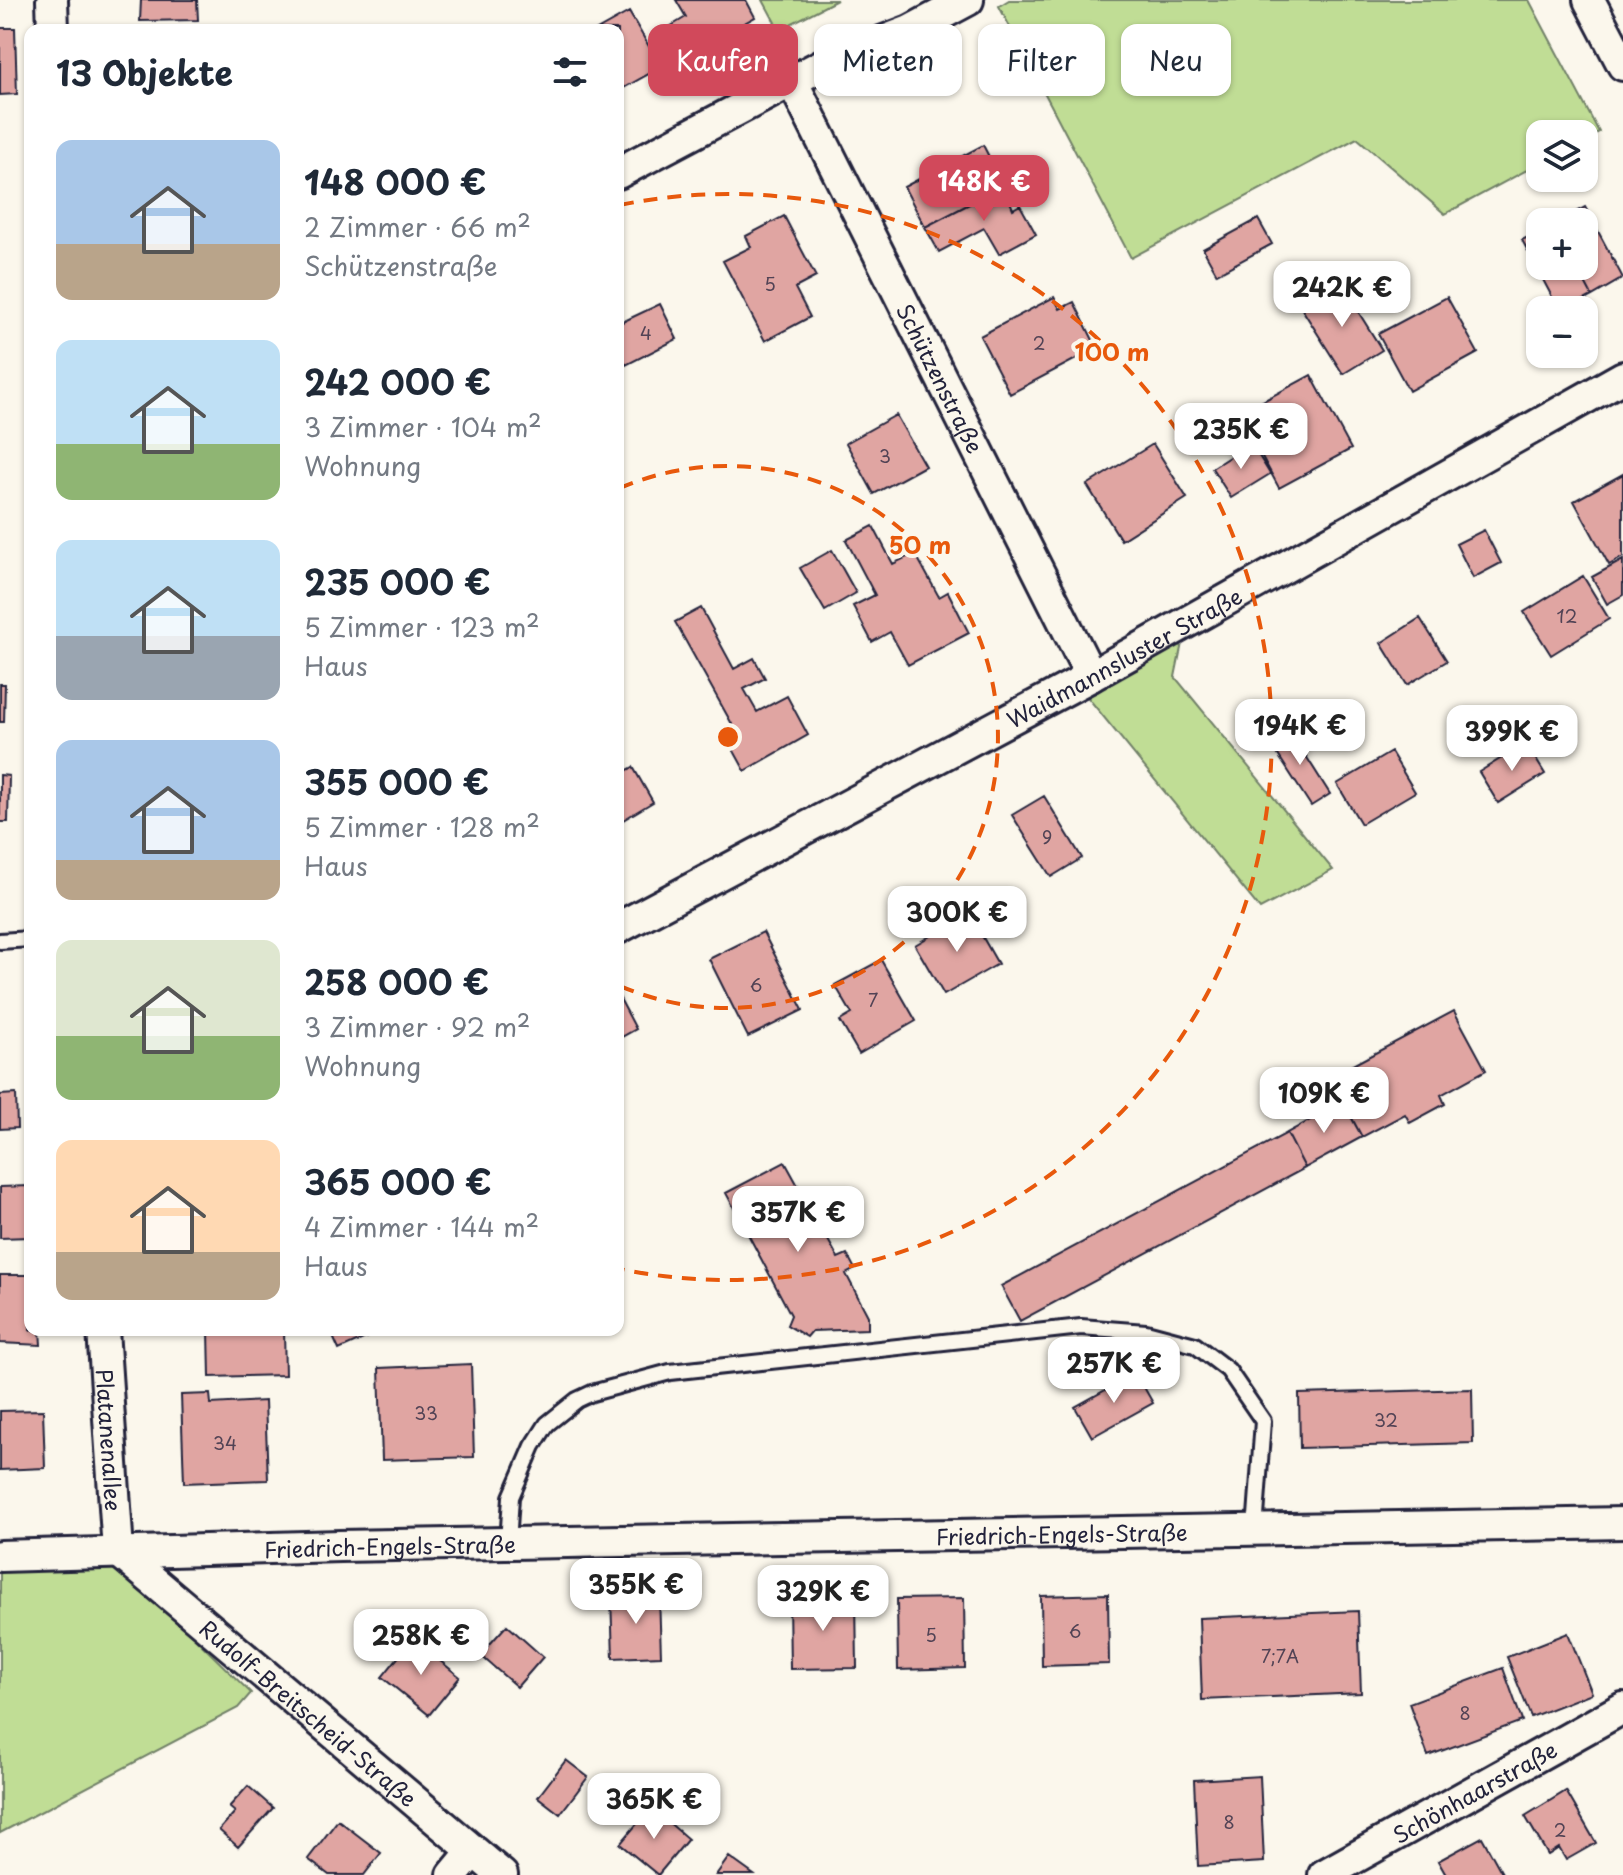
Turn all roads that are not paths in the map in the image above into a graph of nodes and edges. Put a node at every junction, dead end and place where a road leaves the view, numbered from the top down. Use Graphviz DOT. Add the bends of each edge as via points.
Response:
graph roads {
  1 [pos="52,0"];
  2 [pos="968,0"];
  3 [pos="1589,0"];
  4 [pos="53,24"];
  5 [pos="1623,65"];
  6 [pos="798,78"];
  7 [pos="798,93"];
  8 [pos="764,96"];
  9 [pos="624,170"];
  10 [pos="1623,377"];
  11 [pos="1091,676"];
  12 [pos="624,925"];
  13 [pos="24,939"];
  14 [pos="0,941"];
  15 [pos="103,1336"];
  16 [pos="1623,1523"];
  17 [pos="1255,1530"];
  18 [pos="508,1543"];
  19 [pos="118,1551"];
  20 [pos="0,1556"];
  21 [pos="1623,1708"];
  22 [pos="462,1863"];
  23 [pos="502,1875"];
  24 [pos="1324,1875"];
  1 -- 4 [label="street"];
  2 -- 6 [label="street" via="910,31"];
  3 -- 5 [label="street"];
  7 -- 11 [label="street, Schützenstraße"];
  8 -- 9 [label="street"];
  10 -- 11 [label="street, Waidmannsluster Straße"];
  11 -- 12 [label="street, Waidmannsluster Straße"];
  13 -- 14 [label="lane"];
  15 -- 19 [label="street, Platanenallee"];
  16 -- 17 [label="street, Friedrich-Engels-Straße"];
  17 -- 18 [label="street, Friedrich-Engels-Straße"];
  17 -- 18 [label="lane" via="1263,1421 1228,1370 1195,1345 1146,1332 1081,1327 670,1372 592,1393 547,1424 533,1446 511,1497"];
  18 -- 19 [label="street, Friedrich-Engels-Straße"];
  19 -- 20 [label="street, Friedrich-Engels-Straße"];
  19 -- 22 [label="street, Rudolf-Breitscheid-Straße"];
  21 -- 24 [label="street, Schönhaarstraße"];
  22 -- 23 [label="street, Rudolf-Breitscheid-Straße"];
}
